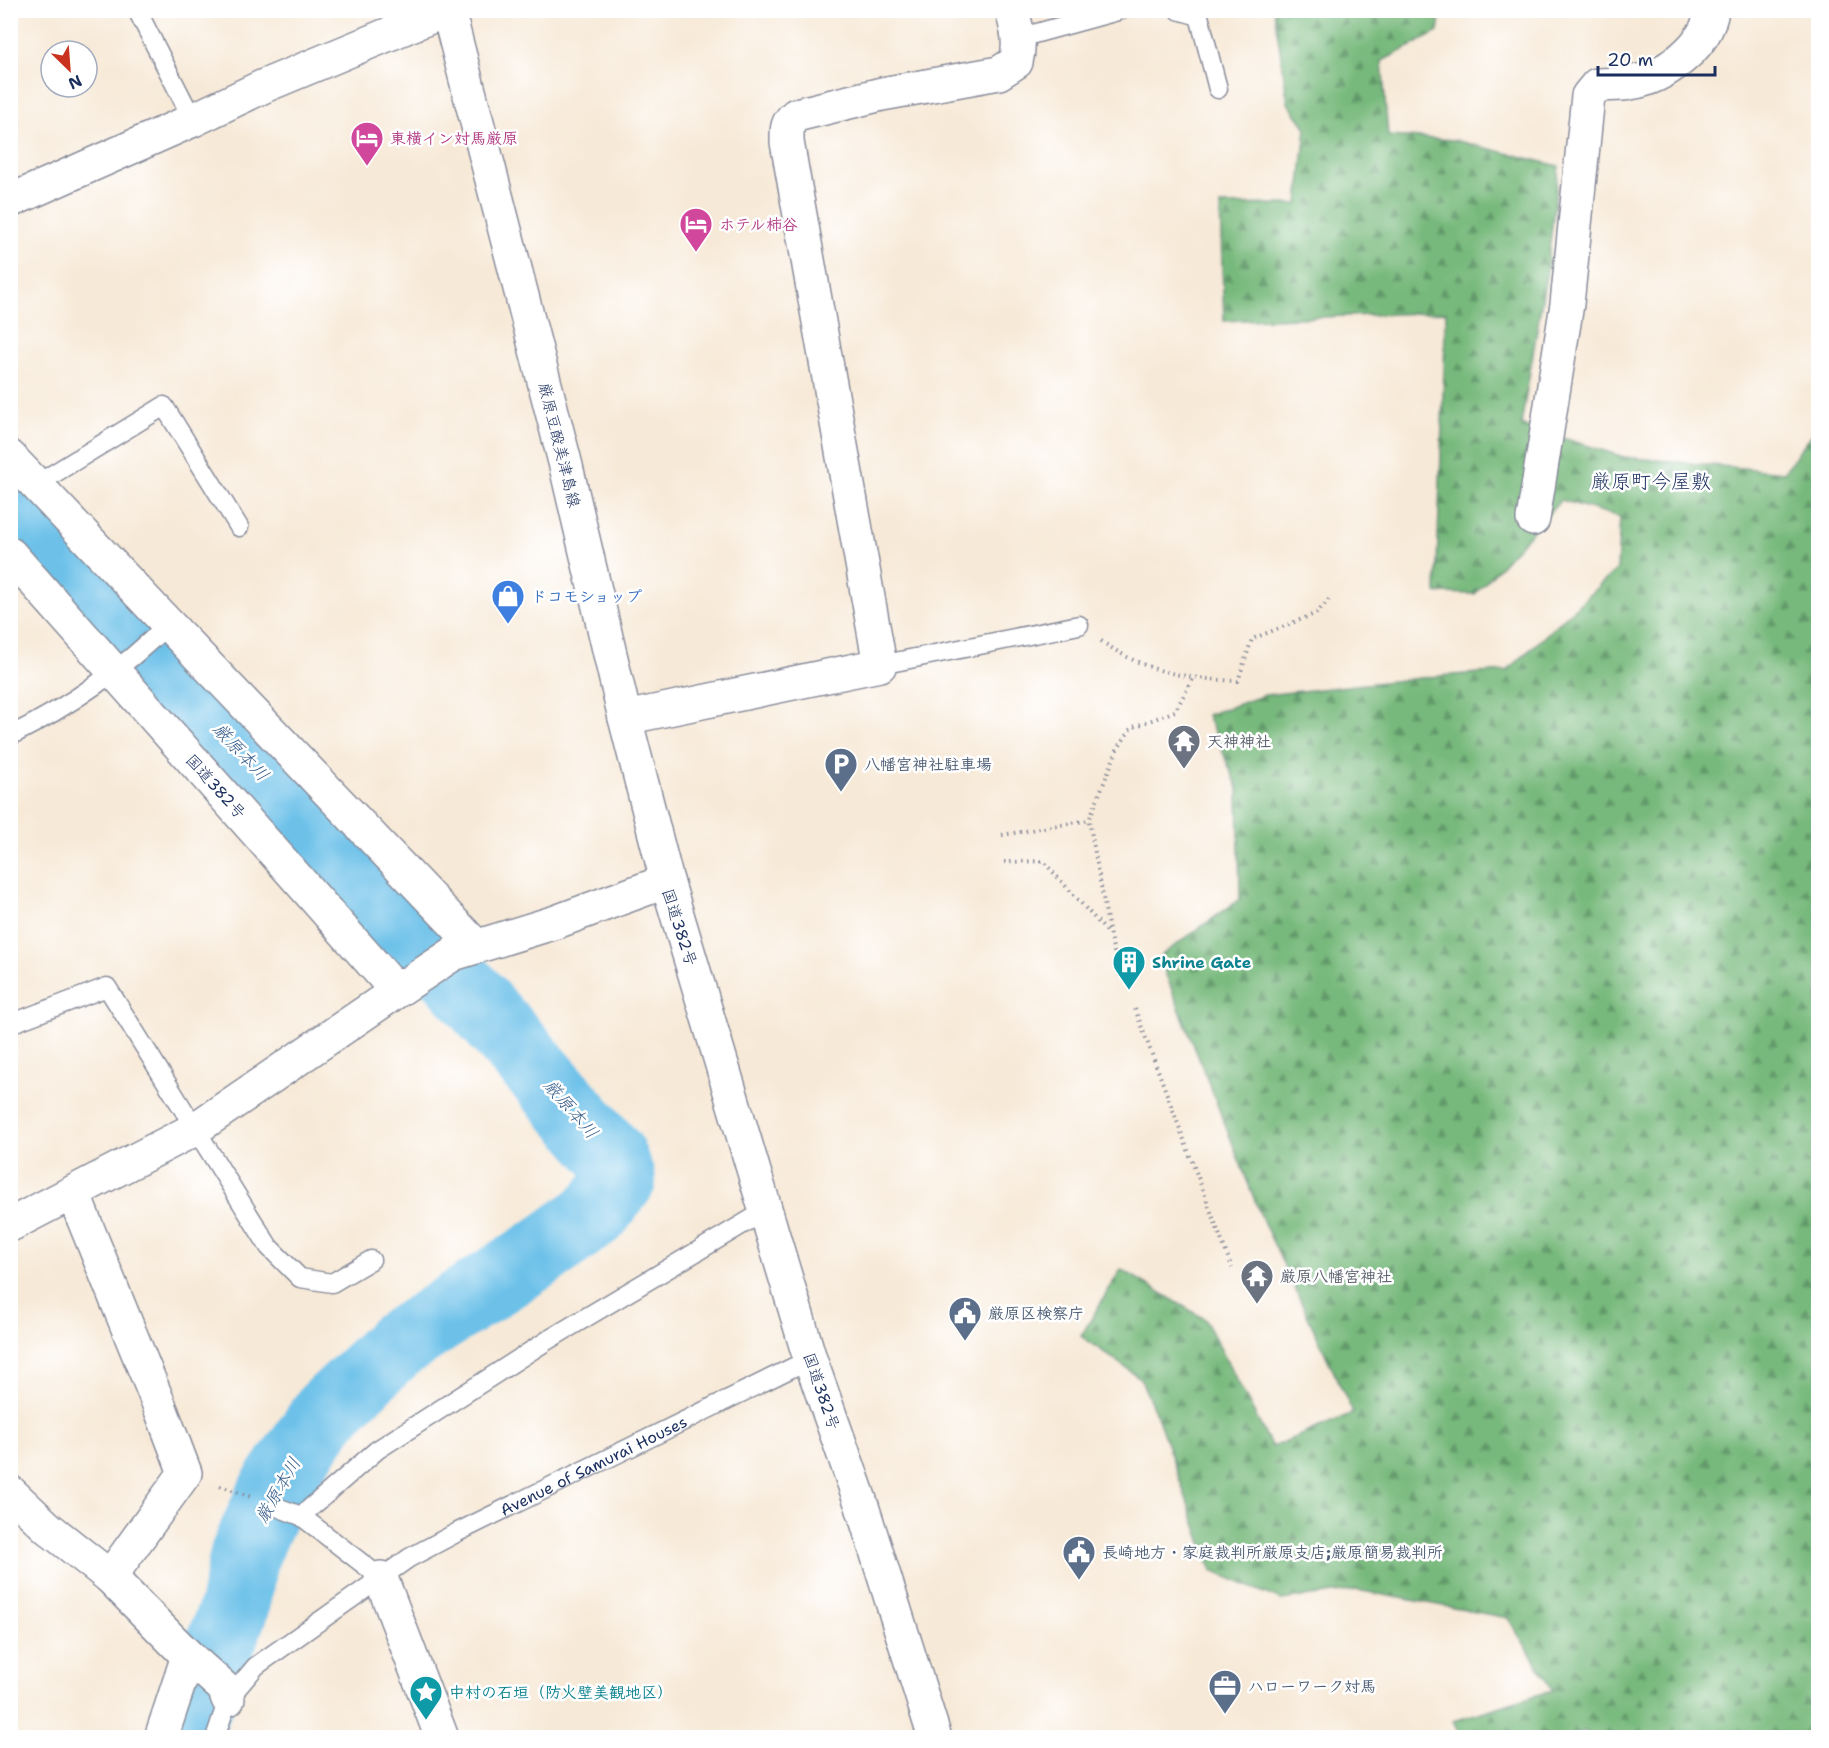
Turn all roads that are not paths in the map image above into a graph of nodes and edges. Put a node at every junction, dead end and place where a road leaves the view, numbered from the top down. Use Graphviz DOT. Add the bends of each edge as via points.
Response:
graph roads {
  1 [pos="137,10"];
  2 [pos="447,10"];
  3 [pos="1121,10"];
  4 [pos="1178,10"];
  5 [pos="1712,10"];
  6 [pos="1015,24"];
  7 [pos="1218,89"];
  8 [pos="193,120"];
  9 [pos="10,201"];
  10 [pos="10,456"];
  11 [pos="37,484"];
  12 [pos="1533,519"];
  13 [pos="239,527"];
  14 [pos="10,554"];
  15 [pos="1079,625"];
  16 [pos="164,628"];
  17 [pos="880,664"];
  18 [pos="119,669"];
  19 [pos="625,718"];
  20 [pos="10,736"];
  21 [pos="667,882"];
  22 [pos="464,950"];
  23 [pos="408,983"];
  24 [pos="18,1021"];
  25 [pos="195,1129"];
  26 [pos="73,1193"];
  27 [pos="765,1210"];
  28 [pos="10,1225"];
  29 [pos="371,1260"];
  30 [pos="810,1359"];
  31 [pos="10,1492"];
  32 [pos="277,1507"];
  33 [pos="301,1516"];
  34 [pos="110,1577"];
  35 [pos="381,1578"];
  36 [pos="192,1659"];
  37 [pos="226,1694"];
  38 [pos="161,1737"];
  39 [pos="215,1737"];
  40 [pos="442,1737"];
  41 [pos="935,1737"];
  1 -- 8 [label="lane"];
  2 -- 8 [label="main road"];
  2 -- 19 [label="main road, 厳原豆酘美津島線" via="565,462"];
  3 -- 6 [label="lane"];
  4 -- 7 [label="lane" via="1199,16"];
  5 -- 12 [label="main road" via="1710,22 1682,59 1631,83 1597,85 1588,96 1567,304"];
  6 -- 17 [label="main road" via="1016,62 999,73 882,94 796,115 787,128"];
  8 -- 9 [label="main road"];
  10 -- 11 [label="main road"];
  11 -- 13 [label="lane" via="164,406"];
  11 -- 16 [label="main road"];
  14 -- 18 [label="main road, 国道382号"];
  15 -- 17 [label="lane"];
  16 -- 18 [label="lane"];
  16 -- 22 [label="main road"];
  17 -- 19 [label="main road"];
  18 -- 20 [label="lane"];
  18 -- 23 [label="main road, 国道382号"];
  19 -- 21 [label="main road, 厳原豆酘美津島線"];
  21 -- 22 [label="main road, 国道382号"];
  21 -- 27 [label="main road, 国道382号"];
  22 -- 23 [label="main road, 国道382号"];
  23 -- 25 [label="main road"];
  24 -- 25 [label="lane" via="107,987"];
  25 -- 26 [label="main road"];
  25 -- 29 [label="lane" via="269,1247 300,1278 332,1284"];
  26 -- 28 [label="main road"];
  26 -- 34 [label="main road" via="185,1473"];
  27 -- 30 [label="main road, 国道382号"];
  27 -- 33 [label="lane" via="548,1340 377,1450"];
  30 -- 35 [label="lane, Avenue of Samurai Houses" via="458,1532"];
  30 -- 41 [label="main road, 国道382号" via="861,1503"];
  31 -- 34 [label="main road"];
  32 -- 33 [label="lane"];
  33 -- 35 [label="lane"];
  34 -- 36 [label="main road"];
  35 -- 37 [label="lane, Avenue of Samurai Houses" via="256,1666"];
  35 -- 40 [label="main road"];
  36 -- 37 [label="main road"];
  36 -- 38 [label="main road"];
  37 -- 39 [label="lane, Avenue of Samurai Houses"];
}
